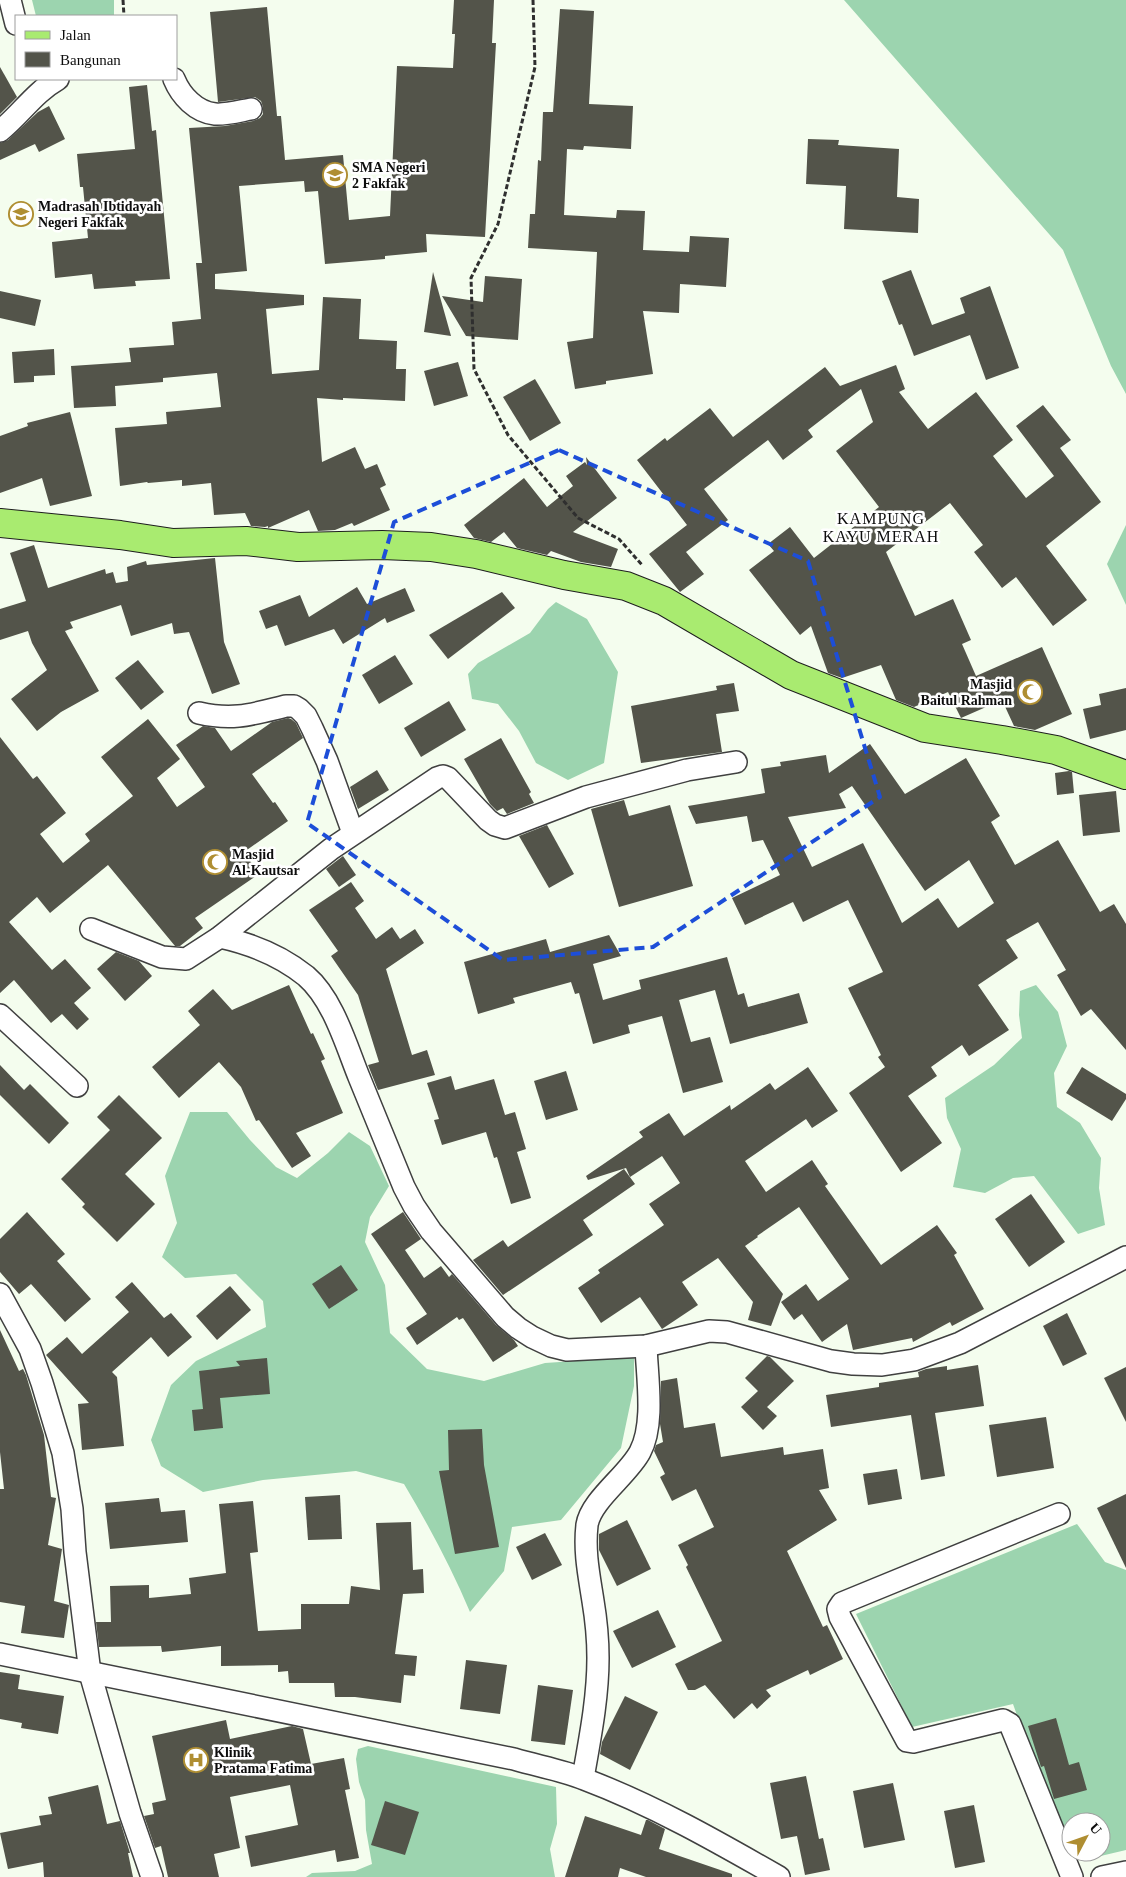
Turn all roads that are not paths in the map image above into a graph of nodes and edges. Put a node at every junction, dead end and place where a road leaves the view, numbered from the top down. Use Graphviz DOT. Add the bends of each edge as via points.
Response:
graph roads {
  1 [pos="10,0"];
  2 [pos="15,20"];
  3 [pos="55,80"];
  4 [pos="174,80"];
  5 [pos="33,88"];
  6 [pos="250,109"];
  7 [pos="0,131"];
  8 [pos="0,523"];
  9 [pos="200,713"];
  10 [pos="736,762"];
  11 [pos="1126,775"];
  12 [pos="353,833"];
  13 [pos="91,929"];
  14 [pos="220,937"];
  15 [pos="0,1015"];
  16 [pos="77,1086"];
  17 [pos="1126,1257"];
  18 [pos="0,1294"];
  19 [pos="646,1346"];
  20 [pos="1059,1514"];
  21 [pos="0,1654"];
  22 [pos="90,1673"];
  23 [pos="583,1778"];
  24 [pos="1126,1872"];
  25 [pos="152,1877"];
  26 [pos="779,1877"];
  27 [pos="1072,1877"];
  28 [pos="1102,1877"];
  1 -- 2 [label="street"];
  3 -- 5 [label="street"];
  4 -- 6 [label="street" via="194,107 215,114"];
  5 -- 7 [label="street" via="15,119"];
  8 -- 11 [label="main road" via="172,543 431,547 626,586 664,601 791,675 925,728 1056,750"];
  9 -- 12 [label="street" via="234,718 286,706 299,709 306,716 327,761"];
  10 -- 12 [label="street" via="687,770 586,797 505,828 488,820 456,785 443,776"];
  12 -- 14 [label="street"];
  13 -- 14 [label="street" via="162,957 178,960 186,960"];
  14 -- 19 [label="street" via="274,954 307,977 324,997 414,1206 505,1317 532,1336 567,1350"];
  15 -- 16 [label="street"];
  17 -- 19 [label="street" via="960,1343 914,1360 882,1365 831,1361 727,1332 709,1331"];
  18 -- 22 [label="street" via="30,1349 63,1454"];
  19 -- 23 [label="street" via="648,1425 644,1441 640,1452 593,1510 588,1522 585,1547 598,1658"];
  20 -- 27 [label="street" via="842,1602 838,1609 907,1741 1004,1720 1010,1724"];
  21 -- 22 [label="street"];
  22 -- 23 [label="street" via="514,1760"];
  22 -- 25 [label="street"];
  23 -- 26 [label="street" via="670,1817"];
  24 -- 28 [label="street"];
}
